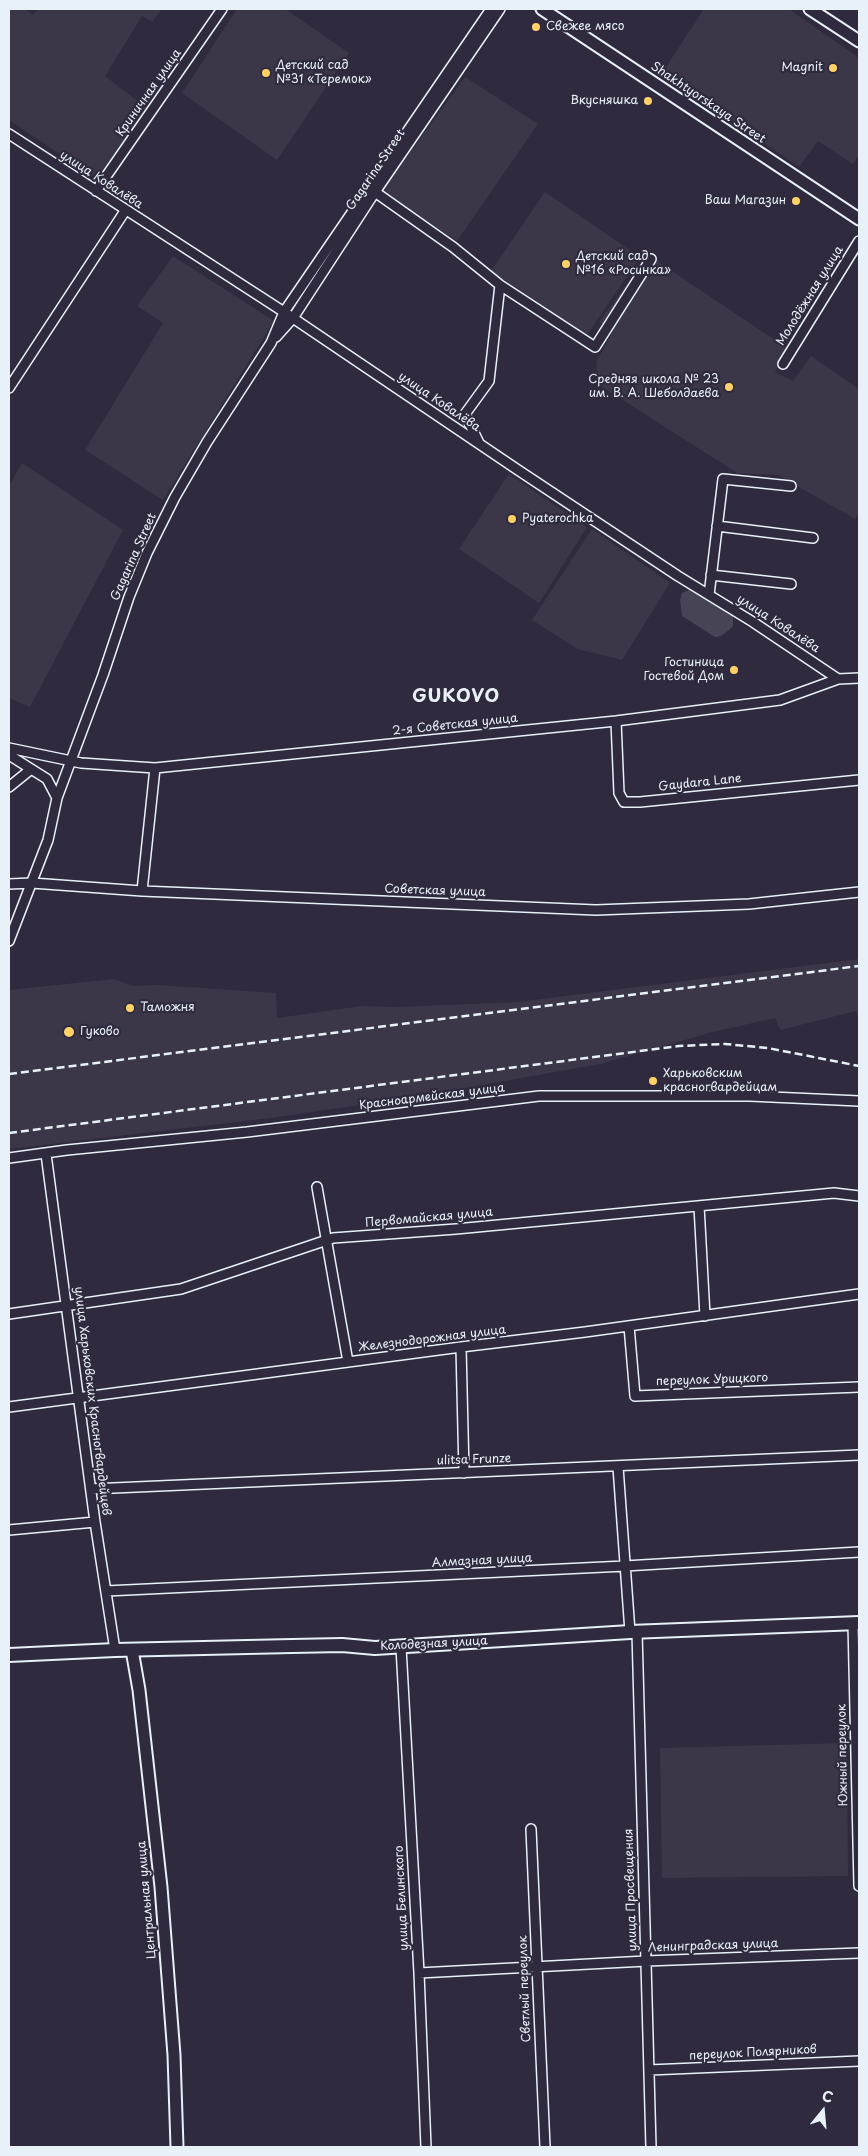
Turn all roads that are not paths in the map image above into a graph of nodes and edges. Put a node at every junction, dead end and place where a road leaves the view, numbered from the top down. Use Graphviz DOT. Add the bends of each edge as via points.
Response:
graph roads {
  1 [pos="222,9"];
  2 [pos="491,9"];
  3 [pos="500,9"];
  4 [pos="542,9"];
  5 [pos="810,9"];
  6 [pos="859,41"];
  7 [pos="9,134"];
  8 [pos="96,191"];
  9 [pos="376,192"];
  10 [pos="125,211"];
  11 [pos="859,220"];
  12 [pos="859,241"];
  13 [pos="651,259"];
  14 [pos="500,285"];
  15 [pos="284,312"];
  16 [pos="293,318"];
  17 [pos="271,343"];
  18 [pos="782,364"];
  19 [pos="9,388"];
  20 [pos="480,445"];
  21 [pos="791,486"];
  22 [pos="717,526"];
  23 [pos="813,538"];
  24 [pos="711,575"];
  25 [pos="791,584"];
  26 [pos="709,595"];
  27 [pos="859,678"];
  28 [pos="838,679"];
  29 [pos="616,721"];
  30 [pos="9,748"];
  31 [pos="9,755"];
  32 [pos="71,761"];
  33 [pos="155,768"];
  34 [pos="30,770"];
  35 [pos="859,780"];
  36 [pos="9,786"];
  37 [pos="57,798"];
  38 [pos="32,883"];
  39 [pos="9,884"];
  40 [pos="142,891"];
  41 [pos="859,892"];
  42 [pos="9,941"];
  43 [pos="859,1101"];
  44 [pos="46,1154"];
  45 [pos="9,1158"];
  46 [pos="317,1187"];
  47 [pos="859,1196"];
  48 [pos="699,1206"];
  49 [pos="326,1240"];
  50 [pos="859,1294"];
  51 [pos="67,1306"];
  52 [pos="9,1314"];
  53 [pos="705,1316"];
  54 [pos="629,1326"];
  55 [pos="461,1347"];
  56 [pos="348,1362"];
  57 [pos="859,1387"];
  58 [pos="78,1398"];
  59 [pos="9,1407"];
  60 [pos="859,1455"];
  61 [pos="618,1467"];
  62 [pos="464,1474"];
  63 [pos="91,1489"];
  64 [pos="95,1522"];
  65 [pos="9,1530"];
  66 [pos="859,1552"];
  67 [pos="625,1566"];
  68 [pos="106,1591"];
  69 [pos="856,1623"];
  70 [pos="634,1632"];
  71 [pos="401,1647"];
  72 [pos="116,1650"];
  73 [pos="132,1650"];
  74 [pos="9,1655"];
  75 [pos="531,1829"];
  76 [pos="859,1886"];
  77 [pos="859,1953"];
  78 [pos="646,1961"];
  79 [pos="537,1966"];
  80 [pos="419,1973"];
  81 [pos="859,2061"];
  82 [pos="649,2070"];
  83 [pos="177,2147"];
  84 [pos="426,2147"];
  85 [pos="545,2147"];
  86 [pos="651,2147"];
  1 -- 8 [label="street, Криничная улица"];
  2 -- 15 [label="street, Gagarina Street"];
  3 -- 9 [label="street, Gagarina Street"];
  4 -- 11 [label="street, Shakhtyorskaya Street"];
  5 -- 6 [label="street"];
  7 -- 8 [label="street, улица Ковалёва"];
  8 -- 10 [label="street, улица Ковалёва"];
  9 -- 14 [label="street"];
  9 -- 16 [label="street, Gagarina Street"];
  10 -- 15 [label="street, улица Ковалёва"];
  10 -- 19 [label="street"];
  12 -- 18 [label="street, Молодёжная улица"];
  13 -- 14 [label="street" via="595,347"];
  14 -- 20 [label="street" via="489,380 465,414"];
  15 -- 16 [label="street, улица Ковалёва"];
  15 -- 17 [label="street, Gagarina Street"];
  16 -- 17 [label="street, Gagarina Street"];
  16 -- 20 [label="street, улица Ковалёва"];
  17 -- 32 [label="street, Gagarina Street" via="202,450 147,553"];
  20 -- 26 [label="street, улица Ковалёва"];
  21 -- 22 [label="street" via="723,478"];
  22 -- 23 [label="street"];
  22 -- 24 [label="street"];
  24 -- 25 [label="street"];
  24 -- 26 [label="street"];
  26 -- 28 [label="street, улица Ковалёва"];
  27 -- 28 [label="street"];
  28 -- 29 [label="street, 2-я Советская улица" via="780,700"];
  29 -- 33 [label="street, 2-я Советская улица"];
  29 -- 35 [label="street, Gaydara Lane" via="619,792 624,802"];
  30 -- 32 [label="street, 2-я Советская улица"];
  31 -- 34 [label="street"];
  32 -- 33 [label="street, 2-я Советская улица"];
  32 -- 37 [label="street, Gagarina Street"];
  33 -- 40 [label="street"];
  34 -- 36 [label="street"];
  34 -- 37 [label="street" via="47,779"];
  37 -- 38 [label="street, Gagarina Street" via="48,840"];
  38 -- 39 [label="street, Советская улица"];
  38 -- 40 [label="street, Советская улица"];
  38 -- 42 [label="street, Gagarina Street"];
  40 -- 41 [label="street, Советская улица" via="596,910 749,904"];
  43 -- 44 [label="street, Красноармейская улица" via="750,1096 539,1096"];
  44 -- 45 [label="street, Красноармейская улица"];
  44 -- 51 [label="street, улица Харьковских Красногвардейцев"];
  46 -- 49 [label="street"];
  47 -- 48 [label="street, Первомайская улица" via="834,1193"];
  48 -- 49 [label="street, Первомайская улица"];
  48 -- 53 [label="street"];
  49 -- 51 [label="street, Первомайская улица" via="181,1289"];
  49 -- 56 [label="street"];
  50 -- 53 [label="street, Железнодорожная улица"];
  51 -- 52 [label="street, Первомайская улица"];
  51 -- 58 [label="street, улица Харьковских Красногвардейцев"];
  53 -- 54 [label="street, Железнодорожная улица"];
  54 -- 55 [label="street, Железнодорожная улица"];
  54 -- 57 [label="street, переулок Урицкого" via="635,1396"];
  55 -- 56 [label="street, Железнодорожная улица"];
  55 -- 62 [label="street"];
  56 -- 58 [label="street, Железнодорожная улица"];
  58 -- 59 [label="street, Железнодорожная улица"];
  58 -- 63 [label="street, улица Харьковских Красногвардейцев"];
  60 -- 61 [label="street, ulitsa Frunze"];
  61 -- 62 [label="street, ulitsa Frunze"];
  61 -- 67 [label="street, улица Просвещения"];
  62 -- 63 [label="street, ulitsa Frunze"];
  63 -- 64 [label="street, улица Харьковских Красногвардейцев"];
  64 -- 65 [label="street"];
  64 -- 68 [label="street, улица Харьковских Красногвардейцев"];
  66 -- 67 [label="street, Алмазная улица"];
  67 -- 68 [label="street, Алмазная улица"];
  67 -- 70 [label="street, улица Просвещения"];
  68 -- 72 [label="street, улица Харьковских Красногвардейцев"];
  69 -- 70 [label="main road, Колодезная улица"];
  69 -- 76 [label="street, Южный переулок"];
  70 -- 71 [label="main road, Колодезная улица"];
  70 -- 78 [label="street, улица Просвещения"];
  71 -- 73 [label="main road, Колодезная улица"];
  71 -- 80 [label="street, улица Белинского"];
  72 -- 73 [label="main road, Колодезная улица"];
  72 -- 74 [label="main road, Колодезная улица"];
  73 -- 83 [label="street, Центральная улица" via="161,1887 174,2055"];
  75 -- 79 [label="street, Светлый переулок"];
  77 -- 78 [label="street, Ленинградская улица"];
  78 -- 79 [label="street, Ленинградская улица"];
  78 -- 82 [label="street, улица Просвещения"];
  79 -- 80 [label="street, Ленинградская улица"];
  79 -- 85 [label="street, Светлый переулок"];
  80 -- 84 [label="street, улица Белинского"];
  81 -- 82 [label="street, переулок Полярников"];
  82 -- 86 [label="street, улица Просвещения"];
}
